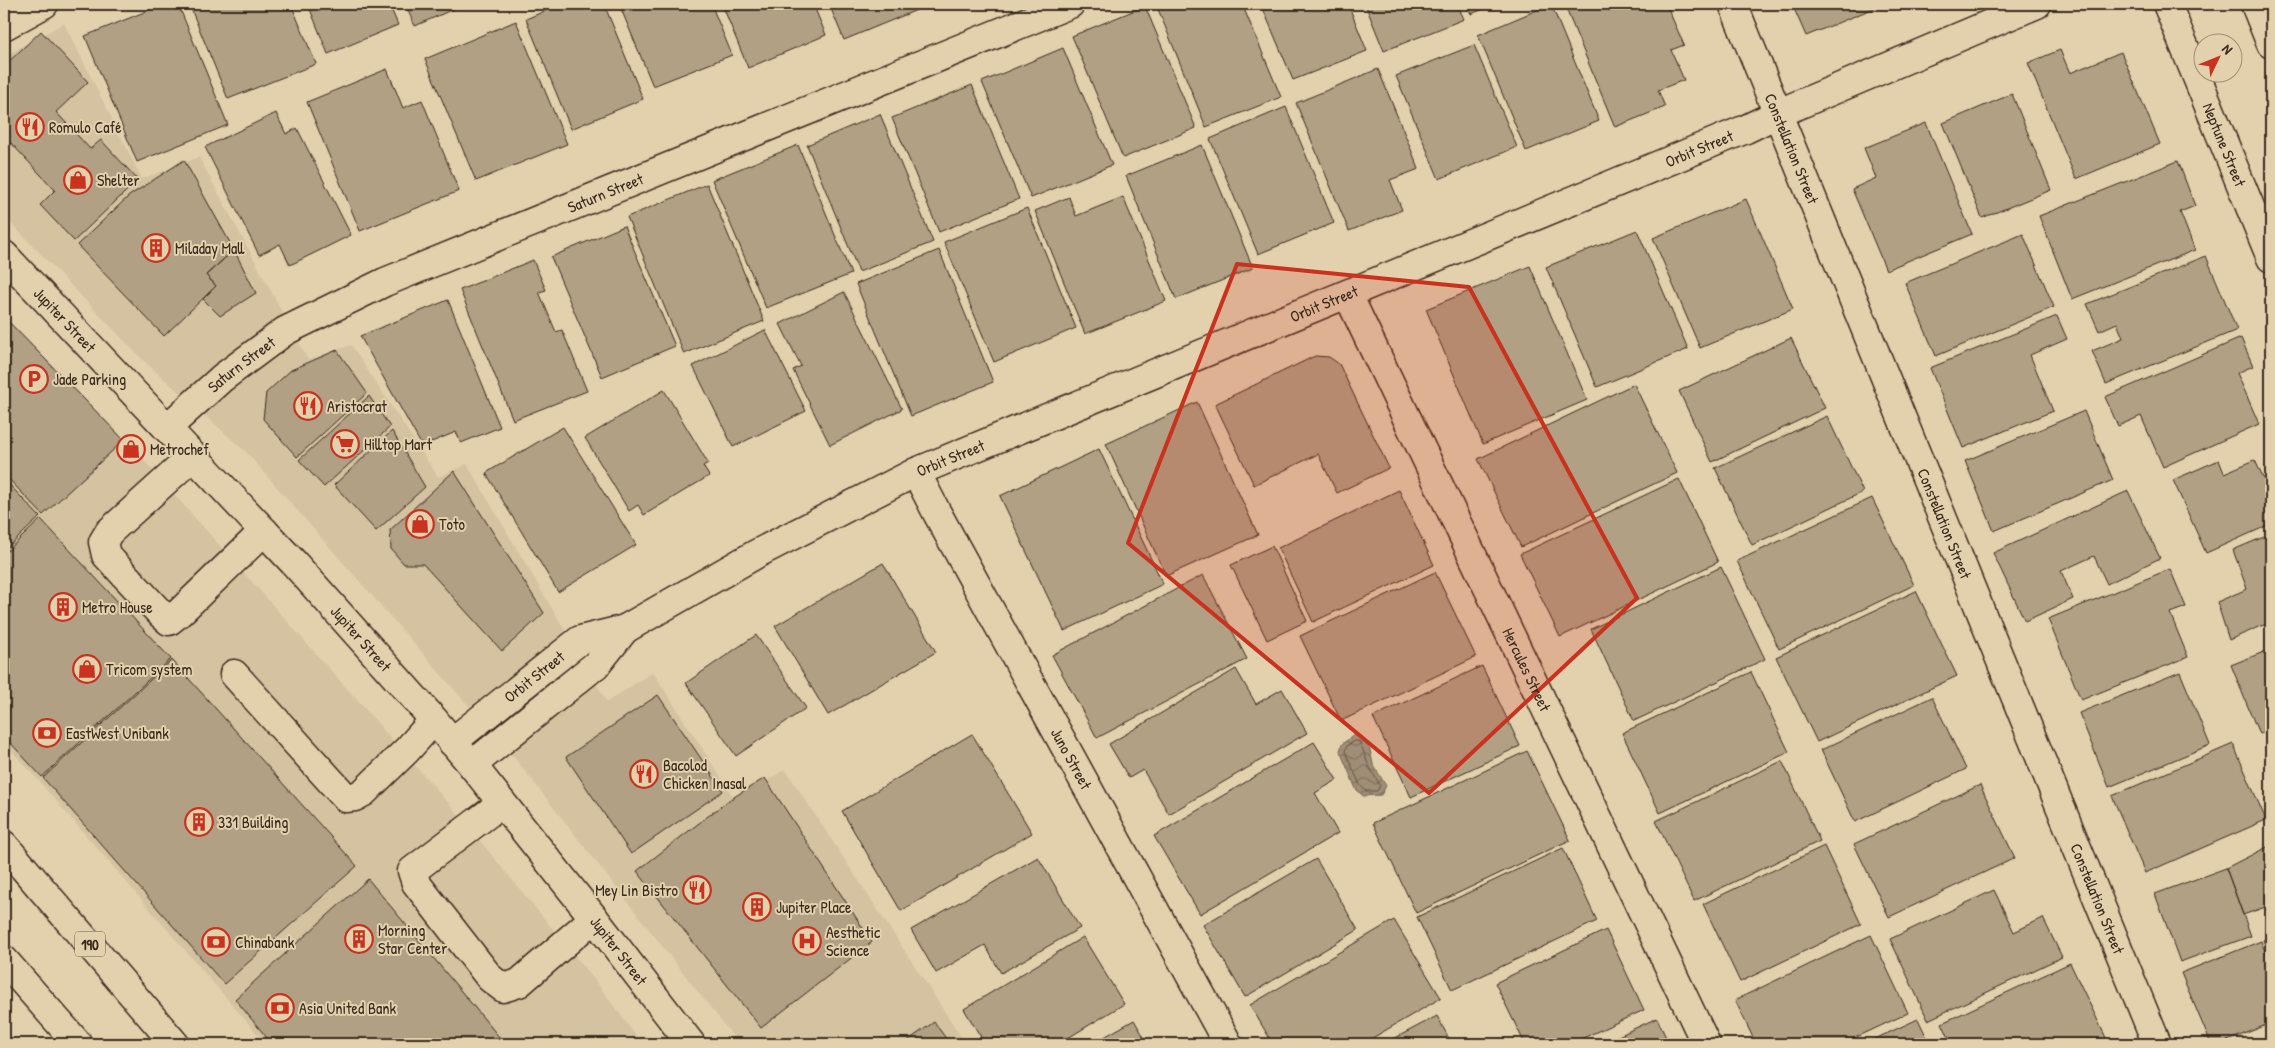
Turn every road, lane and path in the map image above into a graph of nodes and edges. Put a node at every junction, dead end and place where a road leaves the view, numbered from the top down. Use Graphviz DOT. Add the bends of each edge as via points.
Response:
graph roads {
  1 [pos="44,4"];
  2 [pos="1070,4"];
  3 [pos="1732,4"];
  4 [pos="2037,4"];
  5 [pos="2167,4"];
  6 [pos="2255,4"];
  7 [pos="4,26"];
  8 [pos="2271,44"];
  9 [pos="1779,114"];
  10 [pos="4,255"];
  11 [pos="2271,258"];
  12 [pos="1348,295"];
  13 [pos="167,428"];
  14 [pos="192,457"];
  15 [pos="916,472"];
  16 [pos="264,531"];
  17 [pos="625,629"];
  18 [pos="234,674"];
  19 [pos="434,720"];
  20 [pos="452,742"];
  21 [pos="472,765"];
  22 [pos="502,803"];
  23 [pos="4,845"];
  24 [pos="594,918"];
  25 [pos="4,960"];
  26 [pos="78,1044"];
  27 [pos="175,1044"];
  28 [pos="691,1044"];
  29 [pos="1228,1044"];
  30 [pos="1706,1044"];
  31 [pos="2158,1044"];
  1 -- 7 [label="street"];
  2 -- 13 [label="street, Saturn Street" via="386,282 285,331 222,378"];
  3 -- 9 [label="street, Constellation Street"];
  4 -- 9 [label="street, Orbit Street"];
  5 -- 11 [label="street, Neptune Street"];
  6 -- 8 [label="street"];
  9 -- 12 [label="street, Orbit Street"];
  9 -- 31 [label="street, Constellation Street"];
  10 -- 13 [label="street, Jupiter Street"];
  12 -- 15 [label="street, Orbit Street"];
  12 -- 30 [label="street, Hercules Street"];
  13 -- 14 [label="street, Jupiter Street"];
  14 -- 16 [label="street, Jupiter Street"];
  14 -- 16 [label="street" via="108,532 102,542 106,555 161,614 169,621 178,614"];
  15 -- 17 [label="street, Orbit Street" via="758,553"];
  15 -- 29 [label="street, Juno Street"];
  16 -- 19 [label="street, Jupiter Street"];
  17 -- 20 [label="street, Orbit Street" via="580,640"];
  17 -- 21 [label="street, Orbit Street" via="597,664"];
  18 -- 19 [label="street" via="346,798 364,792"];
  19 -- 20 [label="street, Jupiter Street"];
  20 -- 21 [label="street, Jupiter Street"];
  21 -- 22 [label="street, Jupiter Street"];
  22 -- 24 [label="street, Jupiter Street"];
  22 -- 24 [label="street" via="412,871 416,883 490,978 503,988 519,983"];
  23 -- 27 [label="street, 190"];
  24 -- 28 [label="street, Jupiter Street"];
  25 -- 26 [label="street"];
}
